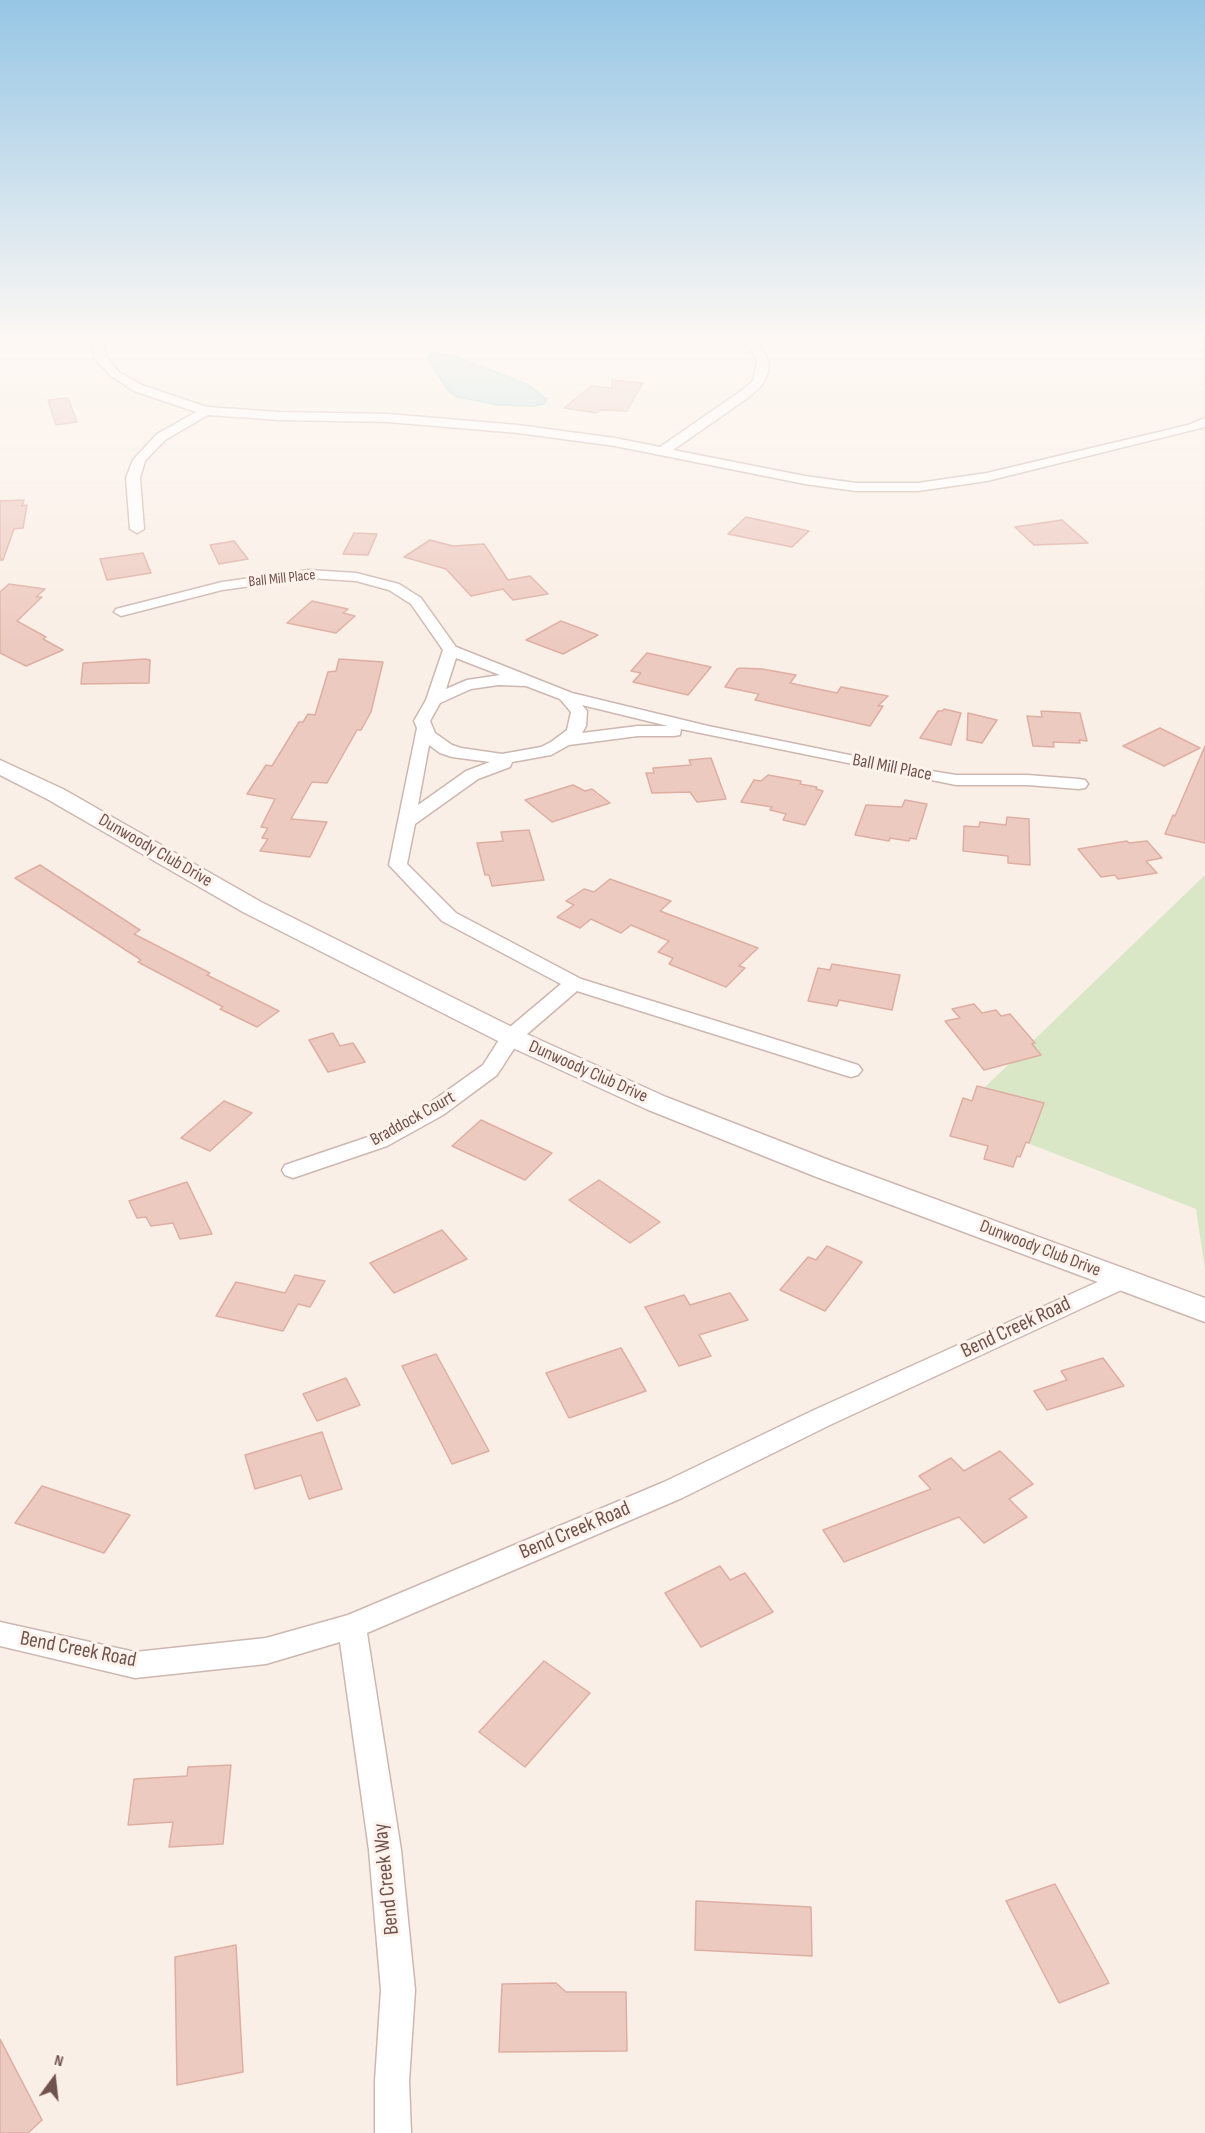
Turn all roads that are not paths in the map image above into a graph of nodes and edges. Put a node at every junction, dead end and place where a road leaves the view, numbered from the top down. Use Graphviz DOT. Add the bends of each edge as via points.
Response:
graph roads {
  1 [pos="156,443"];
  2 [pos="616,443"];
  3 [pos="675,443"];
  4 [pos="1131,443"];
  5 [pos="664,450"];
  6 [pos="137,529"];
  7 [pos="121,612"];
  8 [pos="451,650"];
  9 [pos="528,681"];
  10 [pos="566,696"];
  11 [pos="434,700"];
  12 [pos="424,729"];
  13 [pos="708,731"];
  14 [pos="567,740"];
  15 [pos="517,758"];
  16 [pos="0,767"];
  17 [pos="1079,784"];
  18 [pos="407,821"];
  19 [pos="574,982"];
  20 [pos="511,1037"];
  21 [pos="851,1070"];
  22 [pos="293,1170"];
  23 [pos="1122,1280"];
  24 [pos="1205,1310"];
  25 [pos="352,1626"];
  26 [pos="0,1634"];
  27 [pos="393,2133"];
  1 -- 6 [label="street" via="139,460 133,478"];
  2 -- 5 [label="street"];
  3 -- 5 [label="street"];
  4 -- 5 [label="street" via="987,477 918,486 832,485"];
  7 -- 8 [label="street, Ball Mill Place" via="222,586 309,574 356,577 394,587 416,601"];
  8 -- 9 [label="street"];
  8 -- 11 [label="street"];
  9 -- 10 [label="street, Ball Mill Place"];
  9 -- 11 [label="street" via="482,682 455,688"];
  10 -- 13 [label="street, Ball Mill Place"];
  10 -- 14 [label="street" via="579,711 580,719"];
  11 -- 12 [label="street" via="424,714"];
  12 -- 15 [label="street" via="436,743 458,753"];
  12 -- 18 [label="street"];
  13 -- 14 [label="street, Ball Mill Place" via="638,731"];
  13 -- 17 [label="street, Ball Mill Place" via="913,774 956,780"];
  14 -- 15 [label="street, Ball Mill Place"];
  15 -- 18 [label="street" via="472,775"];
  16 -- 20 [label="street, Dunwoody Club Drive" via="55,794 252,907"];
  18 -- 19 [label="street" via="398,865 449,917"];
  19 -- 20 [label="street"];
  19 -- 21 [label="street"];
  20 -- 22 [label="street, Braddock Court" via="490,1070 435,1110 379,1141"];
  20 -- 23 [label="street, Dunwoody Club Drive" via="656,1103"];
  23 -- 24 [label="street, Dunwoody Club Drive"];
  23 -- 25 [label="street, Bend Creek Road" via="673,1490"];
  25 -- 26 [label="street, Bend Creek Road" via="266,1651 135,1665"];
  25 -- 27 [label="street, Bend Creek Way" via="385,1850 398,1990"];
}
